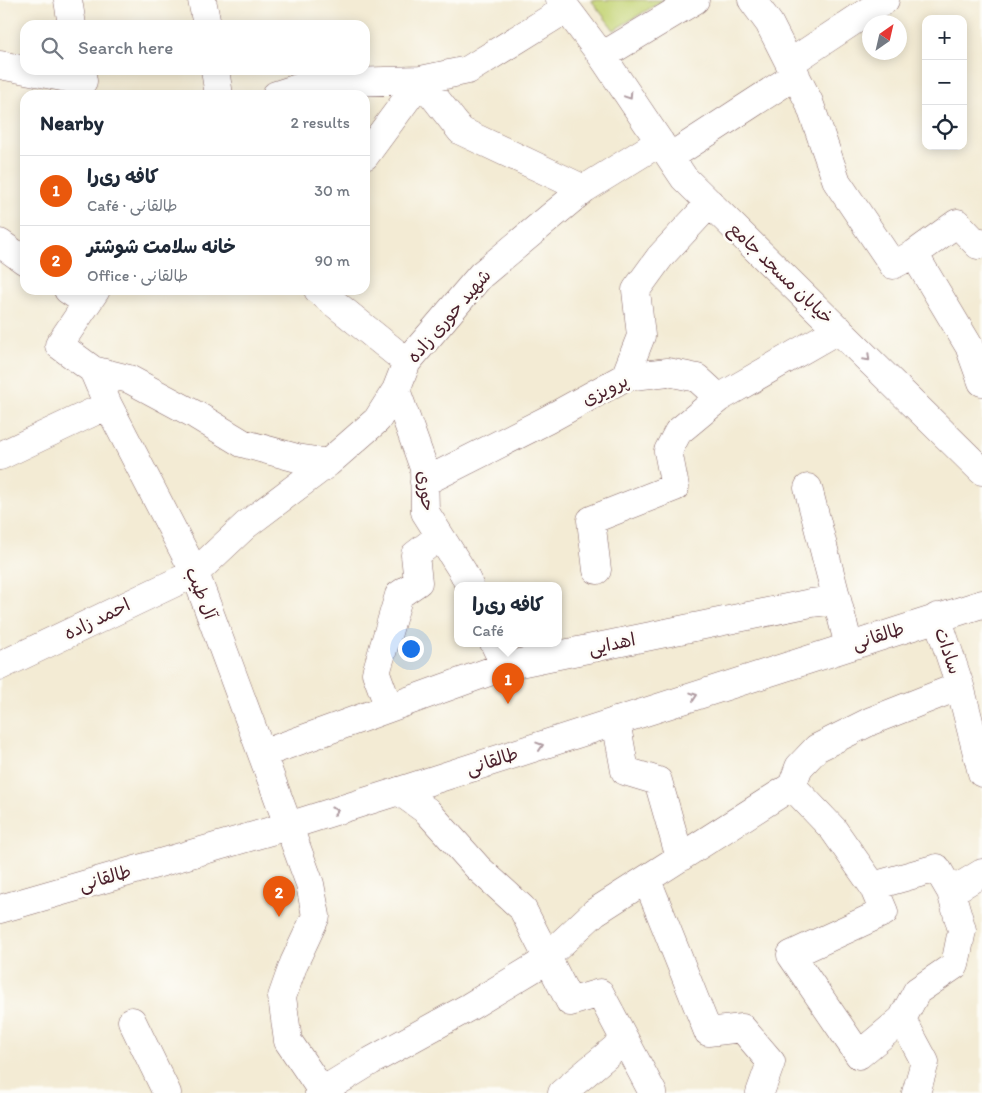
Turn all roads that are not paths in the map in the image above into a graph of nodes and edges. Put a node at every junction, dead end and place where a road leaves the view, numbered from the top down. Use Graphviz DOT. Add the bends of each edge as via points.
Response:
graph roads {
  1 [pos="68,0"];
  2 [pos="202,0"];
  3 [pos="695,0"];
  4 [pos="752,0"];
  5 [pos="885,0"];
  6 [pos="563,4"];
  7 [pos="71,20"];
  8 [pos="206,20"];
  9 [pos="602,56"];
  10 [pos="0,65"];
  11 [pos="20,69"];
  12 [pos="792,69"];
  13 [pos="51,75"];
  14 [pos="216,75"];
  15 [pos="420,80"];
  16 [pos="86,82"];
  17 [pos="218,90"];
  18 [pos="293,90"];
  19 [pos="370,149"];
  20 [pos="665,150"];
  21 [pos="584,188"];
  22 [pos="710,203"];
  23 [pos="982,242"];
  24 [pos="0,243"];
  25 [pos="914,254"];
  26 [pos="20,257"];
  27 [pos="84,295"];
  28 [pos="324,295"];
  29 [pos="839,329"];
  30 [pos="407,362"];
  31 [pos="93,370"];
  32 [pos="625,377"];
  33 [pos="982,382"];
  34 [pos="396,390"];
  35 [pos="719,398"];
  36 [pos="108,405"];
  37 [pos="0,456"];
  38 [pos="328,463"];
  39 [pos="982,471"];
  40 [pos="424,482"];
  41 [pos="808,488"];
  42 [pos="440,536"];
  43 [pos="597,570"];
  44 [pos="195,573"];
  45 [pos="468,582"];
  46 [pos="838,600"];
  47 [pos="982,604"];
  48 [pos="937,617"];
  49 [pos="562,644"];
  50 [pos="849,646"];
  51 [pos="542,647"];
  52 [pos="499,654"];
  53 [pos="0,666"];
  54 [pos="960,686"];
  55 [pos="389,708"];
  56 [pos="616,721"];
  57 [pos="262,754"];
  58 [pos="982,773"];
  59 [pos="792,786"];
  60 [pos="399,792"];
  61 [pos="288,826"];
  62 [pos="680,858"];
  63 [pos="982,873"];
  64 [pos="646,880"];
  65 [pos="873,886"];
  66 [pos="951,892"];
  67 [pos="0,908"];
  68 [pos="546,957"];
  69 [pos="902,1019"];
  70 [pos="132,1021"];
  71 [pos="625,1040"];
  72 [pos="320,1092"];
  73 [pos="167,1093"];
  74 [pos="562,1093"];
  75 [pos="653,1093"];
  76 [pos="760,1093"];
  77 [pos="916,1093"];
  1 -- 7 [label="street"];
  2 -- 8 [label="street"];
  3 -- 9 [label="street"];
  4 -- 12 [label="street" via="769,23"];
  5 -- 12 [label="street, شهید حوری زاده"];
  6 -- 9 [label="street, خیابان مسجد جامع"];
  6 -- 15 [label="street" via="468,70"];
  9 -- 20 [label="street, خیابان مسجد جامع, one-way"];
  10 -- 11 [label="street"];
  12 -- 20 [label="street, شهید حوری زاده"];
  12 -- 25 [label="street" via="809,102 837,182 893,265"];
  13 -- 16 [label="street"];
  14 -- 17 [label="street"];
  15 -- 18 [label="street" via="313,84"];
  15 -- 19 [label="street"];
  15 -- 21 [label="street" via="461,131"];
  20 -- 21 [label="street, شهید حوری زاده"];
  20 -- 22 [label="street, خیابان مسجد جامع" via="684,178"];
  21 -- 30 [label="street, شهید حوری زاده" via="481,275"];
  22 -- 29 [label="street, خیابان مسجد جامع"];
  22 -- 32 [label="street" via="660,257 636,290 640,336"];
  23 -- 25 [label="street" via="978,245 957,223"];
  24 -- 26 [label="street"];
  25 -- 33 [label="street" via="969,346"];
  27 -- 31 [label="street" via="59,345"];
  28 -- 30 [label="street"];
  29 -- 35 [label="street"];
  29 -- 39 [label="street, خیابان مسجد جامع, one-way"];
  30 -- 34 [label="street, شهید حوری زاده"];
  31 -- 36 [label="street, آل طیب"];
  31 -- 38 [label="street" via="129,379 242,443"];
  32 -- 35 [label="street, پرویزی" via="668,372 697,378"];
  32 -- 40 [label="street, پرویزی"];
  34 -- 38 [label="street, شهید حوری زاده" via="377,420"];
  34 -- 40 [label="street, حوری" via="424,468"];
  35 -- 43 [label="street" via="678,432 668,450 675,487 591,520"];
  36 -- 37 [label="street"];
  36 -- 44 [label="street, آل طیب"];
  38 -- 44 [label="street, شهید حوری زاده" via="246,525"];
  40 -- 42 [label="street, حوری" via="425,512"];
  41 -- 46 [label="street"];
  42 -- 45 [label="street, حوری"];
  42 -- 55 [label="street" via="414,555 418,582 399,595 376,673"];
  44 -- 53 [label="street, احمد زاده"];
  44 -- 57 [label="street, آل طیب"];
  46 -- 49 [label="street, اهدایی"];
  46 -- 50 [label="street"];
  47 -- 48 [label="street, طالقانی"];
  48 -- 50 [label="street, طالقانی"];
  48 -- 54 [label="street, سادات"];
  56 -- 50 [label="street, طالقانی, one-way"];
  51 -- 52 [label="street, اهدایی"];
  52 -- 55 [label="street, اهدایی"];
  54 -- 58 [label="street, سادات"];
  54 -- 59 [label="street" via="871,721 817,748 800,767"];
  55 -- 57 [label="street, اهدایی"];
  60 -- 56 [label="street, طالقانی, one-way"];
  56 -- 62 [label="street" via="625,771 658,781"];
  57 -- 61 [label="street, آل طیب"];
  59 -- 62 [label="street"];
  59 -- 65 [label="street" via="834,829"];
  61 -- 60 [label="street, طالقانی, one-way"];
  60 -- 68 [label="street" via="427,811 478,868 522,908"];
  61 -- 67 [label="street, طالقانی"];
  61 -- 72 [label="street, آل طیب" via="310,884 316,916 282,997 288,1041"];
  62 -- 64 [label="street"];
  63 -- 66 [label="street"];
  64 -- 68 [label="street" via="595,912"];
  64 -- 76 [label="street" via="708,1032 742,1028 771,1062"];
  65 -- 66 [label="street" via="937,868"];
  65 -- 69 [label="street" via="884,912 790,955 859,1055"];
  66 -- 69 [label="street" via="962,930 955,965 917,991"];
  68 -- 71 [label="street" via="570,1002 600,992"];
  68 -- 72 [label="street" via="537,966 469,1007"];
  69 -- 77 [label="street" via="925,1062"];
  70 -- 73 [label="street"];
  71 -- 74 [label="street"];
  71 -- 75 [label="street"];
}
